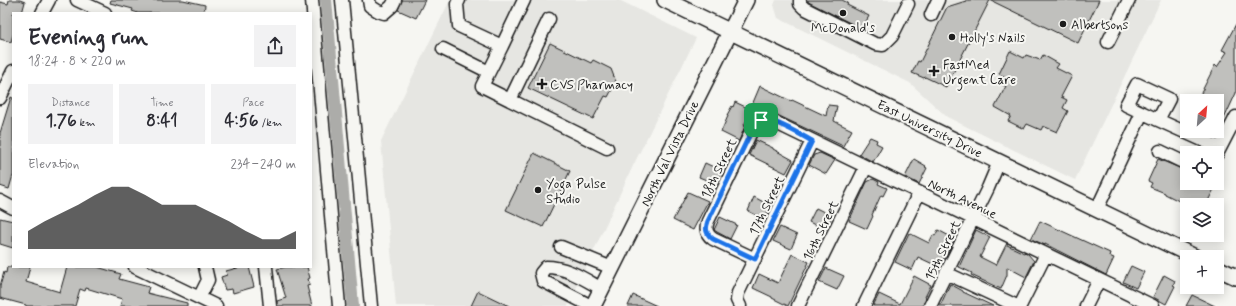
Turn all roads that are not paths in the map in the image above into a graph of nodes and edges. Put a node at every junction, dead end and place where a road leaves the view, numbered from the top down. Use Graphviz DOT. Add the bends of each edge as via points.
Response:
graph roads {
  1 [pos="49,0"];
  2 [pos="77,0"];
  3 [pos="312,0"];
  4 [pos="342,0"];
  5 [pos="369,0"];
  6 [pos="396,0"];
  7 [pos="459,0"];
  8 [pos="524,0"];
  9 [pos="665,0"];
  10 [pos="746,0"];
  11 [pos="800,0"];
  12 [pos="938,0"];
  13 [pos="1129,0"];
  14 [pos="908,4"];
  15 [pos="43,12"];
  16 [pos="103,12"];
  17 [pos="931,15"];
  18 [pos="549,19"];
  19 [pos="730,32"];
  20 [pos="1108,42"];
  21 [pos="502,46"];
  22 [pos="443,49"];
  23 [pos="489,72"];
  24 [pos="12,74"];
  25 [pos="0,98"];
  26 [pos="510,100"];
  27 [pos="1142,113"];
  28 [pos="1236,117"];
  29 [pos="761,120"];
  30 [pos="1158,120"];
  31 [pos="812,141"];
  32 [pos="1209,146"];
  33 [pos="1222,146"];
  34 [pos="607,148"];
  35 [pos="1160,151"];
  36 [pos="1180,161"];
  37 [pos="999,162"];
  38 [pos="866,167"];
  39 [pos="919,193"];
  40 [pos="0,202"];
  41 [pos="12,208"];
  42 [pos="1097,209"];
  43 [pos="973,218"];
  44 [pos="561,247"];
  45 [pos="1181,250"];
  46 [pos="1046,254"];
  47 [pos="755,259"];
  48 [pos="137,268"];
  49 [pos="205,268"];
  50 [pos="266,268"];
  51 [pos="612,268"];
  52 [pos="1224,271"];
  53 [pos="946,272"];
  54 [pos="1236,277"];
  55 [pos="1099,280"];
  56 [pos="602,289"];
  57 [pos="199,298"];
  58 [pos="739,305"];
  59 [pos="216,306"];
  60 [pos="270,306"];
  61 [pos="338,306"];
  62 [pos="371,306"];
  63 [pos="592,306"];
  64 [pos="798,306"];
  65 [pos="864,306"];
  66 [pos="930,306"];
  67 [pos="1017,306"];
  68 [pos="1020,306"];
  69 [pos="1086,306"];
  70 [pos="1152,306"];
  1 -- 15 [label="lane"];
  2 -- 16 [label="lane"];
  3 -- 61 [label="lane"];
  4 -- 62 [label="lane"];
  5 -- 6 [label="lane" via="370,6 384,12"];
  7 -- 21 [label="lane" via="459,26"];
  8 -- 21 [label="lane"];
  9 -- 19 [label="main road, East University Drive"];
  10 -- 19 [label="main road, North Val Vista Drive"];
  11 -- 14 [label="lane" via="804,8 875,44 883,45 892,36"];
  12 -- 17 [label="lane"];
  13 -- 20 [label="lane"];
  18 -- 26 [label="lane"];
  19 -- 37 [label="main road, East University Drive"];
  19 -- 51 [label="main road, North Val Vista Drive"];
  21 -- 23 [label="lane"];
  22 -- 23 [label="lane"];
  23 -- 26 [label="lane" via="482,86"];
  24 -- 25 [label="lane"];
  26 -- 34 [label="lane"];
  27 -- 30 [label="lane"];
  27 -- 30 [label="lane" via="1126,105 1137,84 1169,99"];
  27 -- 42 [label="lane"];
  28 -- 33 [label="lane"];
  29 -- 31 [label="lane, North Avenue" via="772,121"];
  29 -- 47 [label="lane, 18th Street" via="753,128 706,228 706,232 713,239"];
  30 -- 32 [label="lane"];
  31 -- 38 [label="lane, North Avenue"];
  31 -- 47 [label="lane, 17th Street"];
  35 -- 36 [label="lane"];
  37 -- 42 [label="main road, East University Drive"];
  37 -- 43 [label="lane, 15th Street"];
  38 -- 39 [label="lane, North Avenue"];
  38 -- 64 [label="lane, 16th Street"];
  39 -- 43 [label="lane, North Avenue"];
  39 -- 65 [label="lane"];
  40 -- 41 [label="lane"];
  42 -- 45 [label="main road, East University Drive"];
  43 -- 46 [label="lane, North Avenue"];
  43 -- 53 [label="lane, 15th Street"];
  44 -- 51 [label="lane"];
  46 -- 55 [label="lane, North Avenue"];
  46 -- 68 [label="lane"];
  47 -- 58 [label="lane, 17th Street" via="738,293"];
  48 -- 57 [label="lane"];
  49 -- 57 [label="lane" via="208,280"];
  50 -- 60 [label="lane"];
  51 -- 56 [label="main road, North Val Vista Drive"];
  52 -- 54 [label="main road"];
  53 -- 66 [label="lane, 15th Street"];
  53 -- 67 [label="lane"];
  55 -- 69 [label="lane"];
  55 -- 70 [label="lane, North Avenue"];
  56 -- 63 [label="main road, North Val Vista Drive"];
  56 -- 63 [label="lane" via="556,267 546,267 541,273 543,281"];
  57 -- 59 [label="lane"];
}
